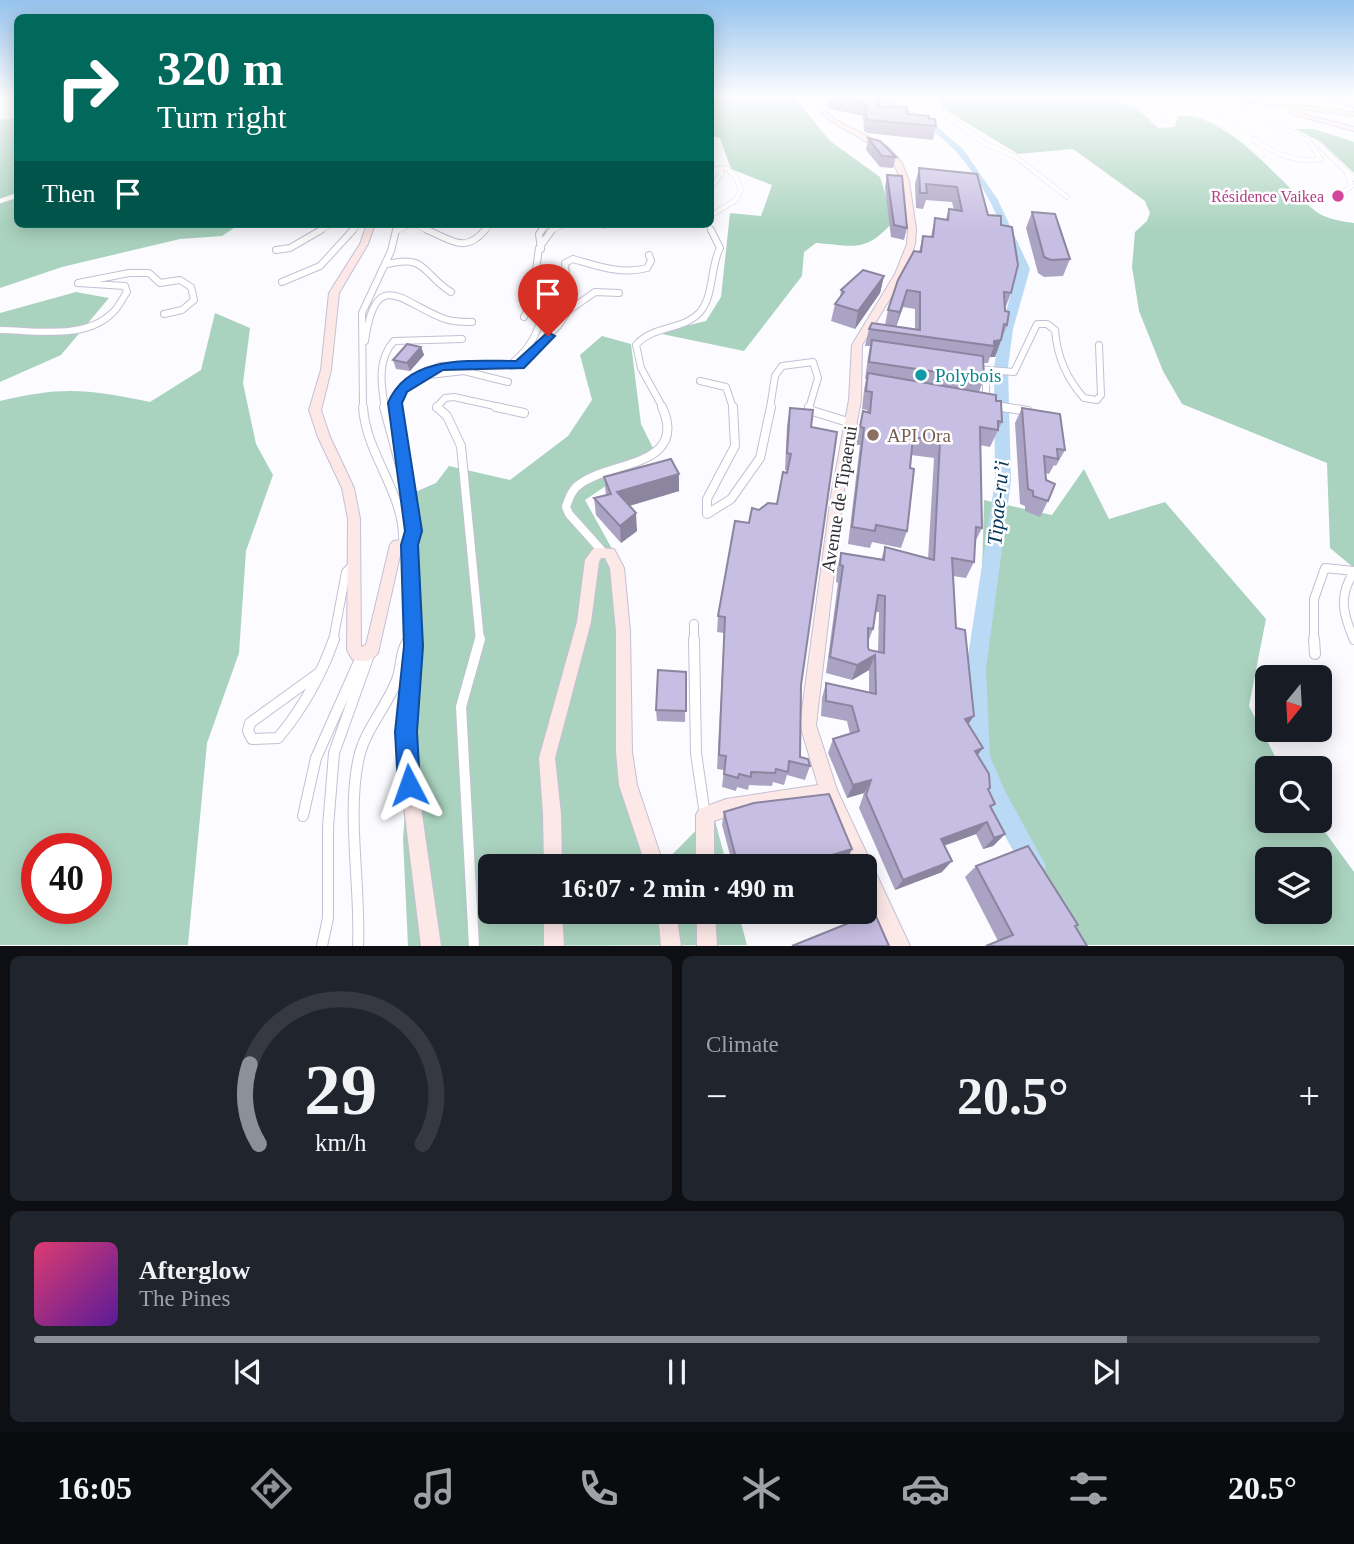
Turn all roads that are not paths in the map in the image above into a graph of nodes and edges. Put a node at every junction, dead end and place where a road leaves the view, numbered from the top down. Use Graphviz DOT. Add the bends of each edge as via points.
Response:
graph roads {
  1 [pos="872,141"];
  2 [pos="982,141"];
  3 [pos="1247,141"];
  4 [pos="1260,141"];
  5 [pos="1306,141"];
  6 [pos="1314,141"];
  7 [pos="1330,153"];
  8 [pos="1262,155"];
  9 [pos="716,169"];
  10 [pos="714,173"];
  11 [pos="1354,179"];
  12 [pos="714,184"];
  13 [pos="1345,191"];
  14 [pos="1067,197"];
  15 [pos="714,214"];
  16 [pos="325,228"];
  17 [pos="355,228"];
  18 [pos="369,228"];
  19 [pos="402,228"];
  20 [pos="423,228"];
  21 [pos="487,228"];
  22 [pos="544,228"];
  23 [pos="556,228"];
  24 [pos="710,228"];
  25 [pos="541,249"];
  26 [pos="276,250"];
  27 [pos="649,254"];
  28 [pos="387,264"];
  29 [pos="282,282"];
  30 [pos="534,285"];
  31 [pos="451,292"];
  32 [pos="619,293"];
  33 [pos="568,311"];
  34 [pos="164,314"];
  35 [pos="524,317"];
  36 [pos="471,322"];
  37 [pos="0,330"];
  38 [pos="462,339"];
  39 [pos="1099,345"];
  40 [pos="363,350"];
  41 [pos="506,367"];
  42 [pos="960,367"];
  43 [pos="989,371"];
  44 [pos="423,376"];
  45 [pos="700,381"];
  46 [pos="508,382"];
  47 [pos="975,401"];
  48 [pos="986,403"];
  49 [pos="1035,412"];
  50 [pos="524,413"];
  51 [pos="850,423"];
  52 [pos="403,472"];
  53 [pos="406,545"];
  54 [pos="603,552"];
  55 [pos="356,563"];
  56 [pos="1354,571"];
  57 [pos="694,624"];
  58 [pos="413,633"];
  59 [pos="1354,640"];
  60 [pos="366,654"];
  61 [pos="1315,654"];
  62 [pos="320,673"];
  63 [pos="829,792"];
  64 [pos="705,815"];
  65 [pos="303,816"];
  66 [pos="552,854"];
  67 [pos="651,854"];
  68 [pos="705,854"];
  69 [pos="553,924"];
  70 [pos="668,924"];
  71 [pos="706,924"];
  72 [pos="322,946"];
  73 [pos="358,946"];
  74 [pos="431,946"];
  75 [pos="474,946"];
  76 [pos="554,946"];
  77 [pos="671,946"];
  78 [pos="707,946"];
  79 [pos="900,946"];
  1 -- 51 [label="main road, Avenue de Tipaerui" via="886,149 902,169 911,244 890,294 859,338 862,384"];
  2 -- 14 [label="street" via="1016,157"];
  3 -- 8 [label="street"];
  4 -- 5 [label="street" via="1288,160 1321,159 1320,152"];
  6 -- 7 [label="street"];
  7 -- 11 [label="street"];
  7 -- 13 [label="street" via="1351,181"];
  9 -- 10 [label="street"];
  9 -- 12 [label="street" via="722,173"];
  9 -- 15 [label="street" via="733,171 741,190 736,200"];
  16 -- 26 [label="street" via="290,248"];
  17 -- 29 [label="street" via="320,265"];
  18 -- 55 [label="main road" via="334,293 326,370 315,410 348,488"];
  19 -- 28 [label="street" via="397,230"];
  20 -- 21 [label="street" via="463,244 475,242"];
  22 -- 25 [label="street" via="539,234"];
  23 -- 25 [label="street"];
  24 -- 54 [label="street" via="720,247 703,309 689,320 646,333 636,345 639,364 667,420 664,442 654,454 581,482 566,507 572,521"];
  25 -- 30 [label="street" via="532,264"];
  27 -- 33 [label="street" via="647,268 633,272 568,260"];
  28 -- 31 [label="street" via="420,261 437,283"];
  28 -- 40 [label="street" via="363,305"];
  30 -- 35 [label="street"];
  30 -- 41 [label="street" via="541,286 542,293 538,328 522,357"];
  32 -- 33 [label="street" via="595,292"];
  33 -- 41 [label="street" via="527,361"];
  34 -- 37 [label="street" via="189,305 194,300 191,287 180,280 160,284 149,272 128,273 78,284 125,286 127,292 111,315 98,323 78,328"];
  36 -- 40 [label="street" via="448,320 407,298 382,298 369,315"];
  38 -- 52 [label="street" via="394,341 382,354 383,397 394,452"];
  39 -- 43 [label="street" via="1101,396 1097,400 1084,398 1067,378 1055,330 1047,324 1037,324 1014,372"];
  40 -- 53 [label="street" via="363,415 396,502"];
  41 -- 44 [label="street" via="446,364"];
  42 -- 43 [label="street"];
  43 -- 48 [label="street"];
  44 -- 46 [label="street" via="464,371"];
  44 -- 52 [label="street" via="401,389 395,403"];
  45 -- 51 [label="street" via="726,387 737,434 728,465 705,501 707,514 719,512 759,461 775,376 782,366 813,362 818,378 809,410"];
  47 -- 48 [label="street"];
  48 -- 49 [label="street"];
  50 -- 75 [label="street" via="454,397 445,398 436,408 447,416 461,446 480,643 461,707"];
  51 -- 63 [label="main road, Avenue de Tipaerui" via="836,496 808,717"];
  52 -- 53 [label="street" via="414,531"];
  53 -- 58 [label="street"];
  53 -- 60 [label="main road" via="394,549 376,640"];
  54 -- 66 [label="street" via="592,560 584,622 547,758"];
  54 -- 67 [label="street" via="615,559 620,593 628,785"];
  55 -- 60 [label="main road" via="354,650"];
  55 -- 62 [label="street" via="346,572 336,637"];
  56 -- 59 [label="street" via="1343,585 1341,609"];
  56 -- 61 [label="street" via="1325,568 1316,583"];
  57 -- 64 [label="street" via="695,752"];
  58 -- 73 [label="street" via="404,646 397,679 359,756 355,807"];
  58 -- 74 [label="street" via="406,758"];
  60 -- 65 [label="street" via="316,758"];
  60 -- 72 [label="street" via="366,674 334,755 327,871 329,922"];
  62 -- 62 [label="street" via="278,738 252,739 250,723"];
  63 -- 64 [label="main road"];
  63 -- 79 [label="main road, Avenue de Tipaerui"];
  64 -- 68 [label="main road"];
  69 -- 76 [label="main road"];
  70 -- 77 [label="main road"];
  71 -- 78 [label="main road"];
}
